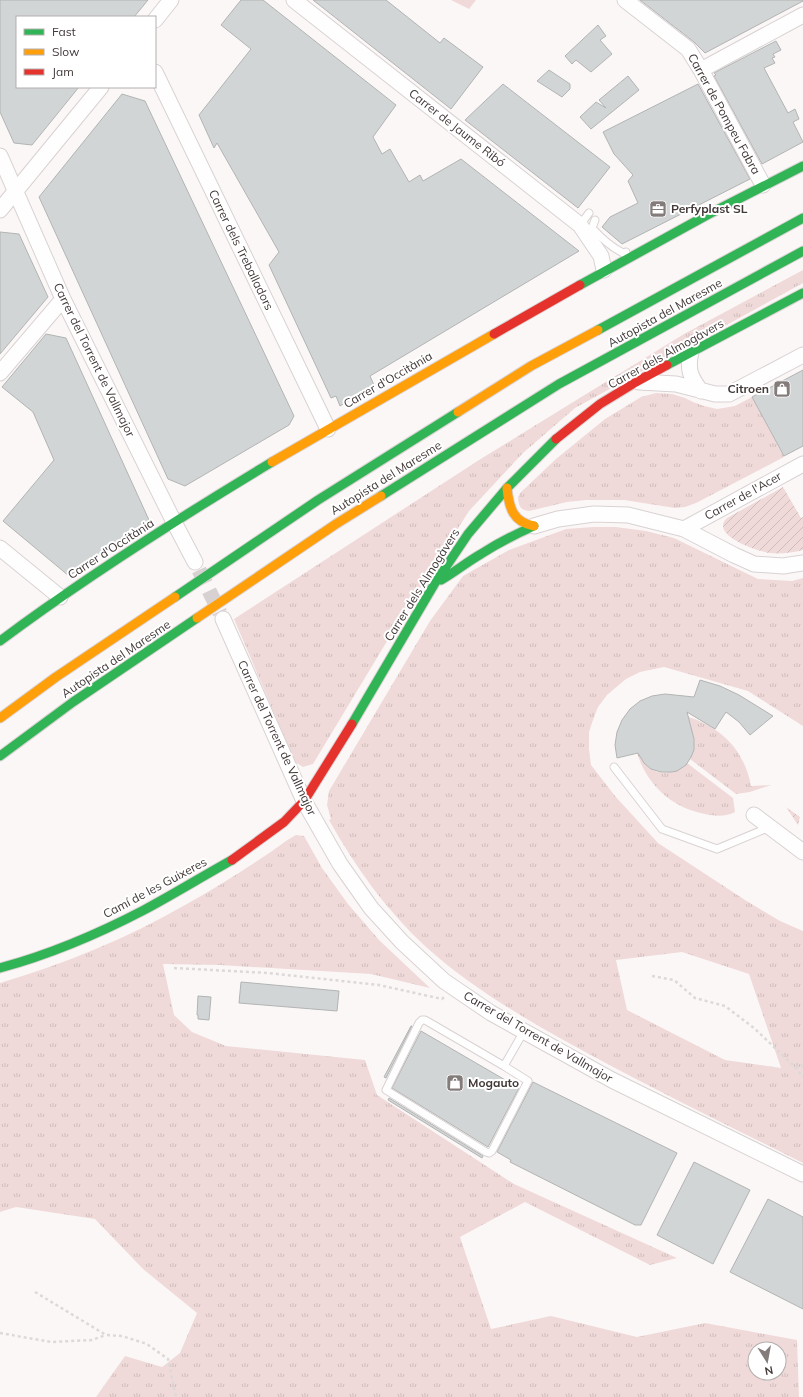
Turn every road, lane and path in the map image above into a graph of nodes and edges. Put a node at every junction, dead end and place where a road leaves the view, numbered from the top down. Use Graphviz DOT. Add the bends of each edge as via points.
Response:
graph roads {
  1 [pos="171,0"];
  2 [pos="294,0"];
  3 [pos="625,0"];
  4 [pos="803,14"];
  5 [pos="156,19"];
  6 [pos="701,70"];
  7 [pos="156,74"];
  8 [pos="100,88"];
  9 [pos="0,156"];
  10 [pos="803,166"];
  11 [pos="763,186"];
  12 [pos="15,192"];
  13 [pos="0,210"];
  14 [pos="589,213"];
  15 [pos="803,218"];
  16 [pos="596,220"];
  17 [pos="580,225"];
  18 [pos="660,240"];
  19 [pos="803,251"];
  20 [pos="604,270"];
  21 [pos="803,293"];
  22 [pos="63,299"];
  23 [pos="691,352"];
  24 [pos="803,355"];
  25 [pos="0,373"];
  26 [pos="636,382"];
  27 [pos="700,391"];
  28 [pos="328,429"];
  29 [pos="803,464"];
  30 [pos="507,488"];
  31 [pos="174,522"];
  32 [pos="534,526"];
  33 [pos="684,529"];
  34 [pos="0,548"];
  35 [pos="195,562"];
  36 [pos="803,562"];
  37 [pos="436,583"];
  38 [pos="60,597"];
  39 [pos="223,619"];
  40 [pos="0,641"];
  41 [pos="0,718"];
  42 [pos="0,756"];
  43 [pos="614,767"];
  44 [pos="304,801"];
  45 [pos="754,815"];
  46 [pos="770,827"];
  47 [pos="803,852"];
  48 [pos="0,968"];
  49 [pos="174,968"];
  50 [pos="652,976"];
  51 [pos="455,989"];
  52 [pos="524,1031"];
  53 [pos="504,1066"];
  54 [pos="803,1066"];
  55 [pos="795,1067"];
  56 [pos="803,1077"];
  57 [pos="803,1174"];
  58 [pos="34,1292"];
  59 [pos="0,1333"];
  60 [pos="106,1335"];
  61 [pos="176,1397"];
  1 -- 5 [label="street"];
  2 -- 17 [label="street, Carrer de Jaume Ribó"];
  3 -- 6 [label="street, Carrer de Pompeu Fabra" via="688,49"];
  4 -- 6 [label="street"];
  6 -- 11 [label="street, Carrer de Pompeu Fabra"];
  7 -- 28 [label="street, Carrer dels Treballadors"];
  8 -- 12 [label="street"];
  9 -- 12 [label="street, Carrer del Torrent de Vallmajor"];
  10 -- 11 [label="main road, Carrer d'Occitània"];
  11 -- 18 [label="main road, Carrer d'Occitània"];
  12 -- 13 [label="street"];
  12 -- 22 [label="street, Carrer del Torrent de Vallmajor"];
  14 -- 17 [label="lane"];
  15 -- 41 [label="main road, Autopista del Maresme" via="524,370 318,500 56,677"];
  16 -- 18 [label="lane" via="592,228 615,249 624,253"];
  17 -- 20 [label="street, Carrer de Jaume Ribó" via="601,256"];
  18 -- 20 [label="main road, Carrer d'Occitània"];
  19 -- 42 [label="main road, Autopista del Maresme" via="559,384 336,524 73,702"];
  20 -- 28 [label="main road, Carrer d'Occitània"];
  21 -- 23 [label="main road, Carrer dels Almogàvers"];
  22 -- 25 [label="street"];
  22 -- 31 [label="street, Carrer del Torrent de Vallmajor"];
  23 -- 26 [label="main road, Carrer dels Almogàvers"];
  23 -- 27 [label="street" via="688,364 693,381"];
  24 -- 27 [label="street" via="729,394"];
  26 -- 27 [label="street" via="676,384"];
  26 -- 30 [label="main road, Carrer dels Almogàvers" via="600,404 552,442"];
  28 -- 31 [label="main road, Carrer d'Occitània"];
  29 -- 33 [label="street, Carrer de l'Acer"];
  30 -- 32 [label="main road" via="512,512 522,523"];
  30 -- 37 [label="main road, Carrer dels Almogàvers" via="468,534"];
  31 -- 35 [label="street, Carrer del Torrent de Vallmajor"];
  31 -- 38 [label="main road, Carrer d'Occitània"];
  32 -- 33 [label="street" via="558,519 594,514 628,515"];
  32 -- 37 [label="main road" via="507,538"];
  33 -- 36 [label="street" via="754,564 783,566"];
  34 -- 38 [label="street"];
  37 -- 44 [label="main road, Carrer dels Almogàvers"];
  38 -- 40 [label="main road, Carrer d'Occitània"];
  39 -- 44 [label="street, Carrer del Torrent de Vallmajor"];
  43 -- 46 [label="lane" via="662,829 717,849"];
  44 -- 48 [label="main road, Camí de les Guixeres" via="284,822 237,857 144,910 29,960"];
  44 -- 51 [label="street, Carrer del Torrent de Vallmajor" via="340,864 371,908 402,942"];
  45 -- 46 [label="street"];
  46 -- 47 [label="street"];
  49 -- 51 [label="path" via="268,973 379,985 442,999"];
  50 -- 55 [label="path" via="674,980 695,998 725,1006 754,1028"];
  51 -- 52 [label="street, Carrer del Torrent de Vallmajor"];
  52 -- 53 [label="lane"];
  52 -- 57 [label="street, Carrer del Torrent de Vallmajor" via="612,1080"];
  53 -- 53 [label="lane" via="528,1083 492,1151 489,1152 386,1090 422,1020"];
  54 -- 55 [label="path"];
  55 -- 56 [label="path"];
  58 -- 60 [label="path"];
  59 -- 60 [label="path" via="51,1342 92,1340"];
  60 -- 61 [label="path" via="122,1336 147,1344 168,1359"];
}
